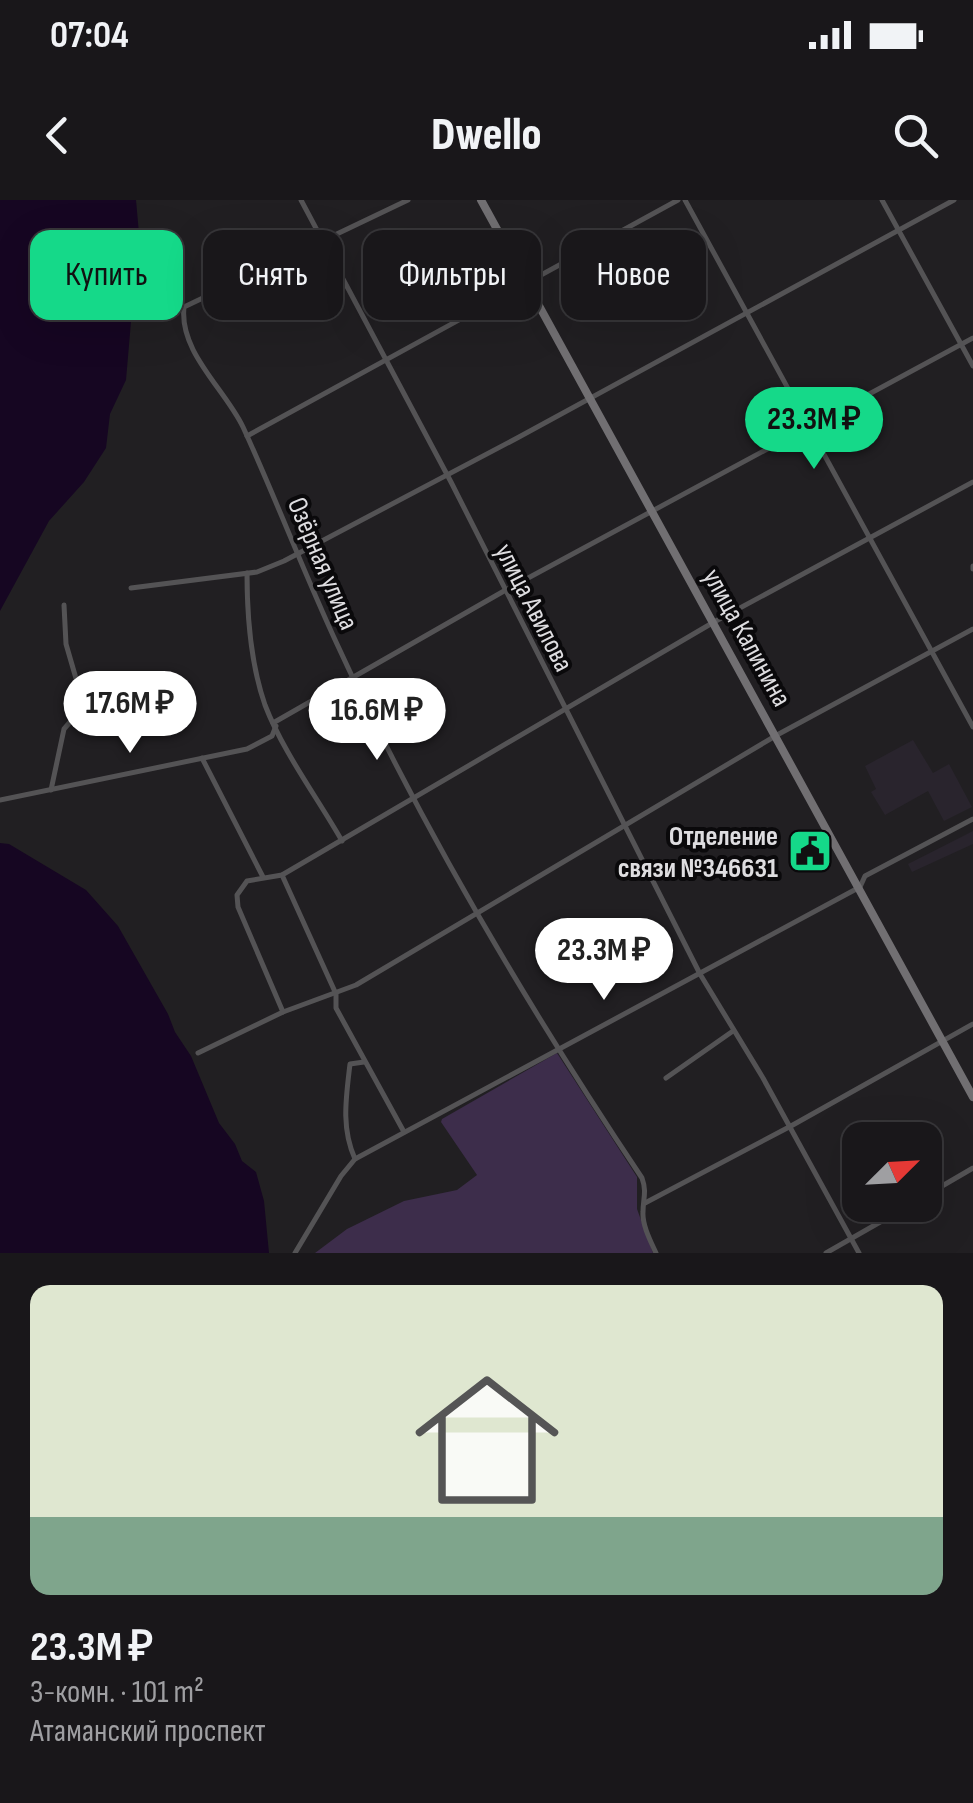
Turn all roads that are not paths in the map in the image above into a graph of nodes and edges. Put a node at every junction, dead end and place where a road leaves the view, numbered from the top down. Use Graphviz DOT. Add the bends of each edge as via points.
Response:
graph roads {
  1 [pos="300,200"];
  2 [pos="408,200"];
  3 [pos="481,200"];
  4 [pos="682,200"];
  5 [pos="882,200"];
  6 [pos="954,200"];
  7 [pos="898,229"];
  8 [pos="317,230"];
  9 [pos="498,230"];
  10 [pos="343,233"];
  11 [pos="541,276"];
  12 [pos="343,278"];
  13 [pos="203,298"];
  14 [pos="541,308"];
  15 [pos="746,312"];
  16 [pos="459,320"];
  17 [pos="973,338"];
  18 [pos="961,344"];
  19 [pos="387,359"];
  20 [pos="973,366"];
  21 [pos="590,397"];
  22 [pos="809,426"];
  23 [pos="247,436"];
  24 [pos="446,475"];
  25 [pos="973,482"];
  26 [pos="653,511"];
  27 [pos="870,538"];
  28 [pos="299,553"];
  29 [pos="246,573"];
  30 [pos="131,588"];
  31 [pos="504,591"];
  32 [pos="64,605"];
  33 [pos="714,622"];
  34 [pos="973,629"];
  35 [pos="932,652"];
  36 [pos="352,676"];
  37 [pos="564,710"];
  38 [pos="274,725"];
  39 [pos="973,727"];
  40 [pos="777,736"];
  41 [pos="202,758"];
  42 [pos="50,791"];
  43 [pos="414,798"];
  44 [pos="0,800"];
  45 [pos="973,820"];
  46 [pos="624,826"];
  47 [pos="342,841"];
  48 [pos="282,874"];
  49 [pos="271,879"];
  50 [pos="860,887"];
  51 [pos="476,915"];
  52 [pos="700,974"];
  53 [pos="336,994"];
  54 [pos="283,1012"];
  55 [pos="973,1024"];
  56 [pos="733,1031"];
  57 [pos="943,1040"];
  58 [pos="556,1048"];
  59 [pos="198,1053"];
  60 [pos="364,1062"];
  61 [pos="666,1078"];
  62 [pos="973,1098"];
  63 [pos="791,1126"];
  64 [pos="404,1132"];
  65 [pos="356,1159"];
  66 [pos="973,1168"];
  67 [pos="942,1186"];
  68 [pos="645,1203"];
  69 [pos="881,1222"];
  70 [pos="852,1239"];
  71 [pos="294,1253"];
  72 [pos="656,1253"];
  73 [pos="826,1253"];
  74 [pos="859,1253"];
  1 -- 8 [label="street, улица Авилова"];
  2 -- 10 [label="street"];
  3 -- 9 [label="main road, улица Калинина"];
  4 -- 11 [label="street"];
  4 -- 15 [label="street"];
  5 -- 7 [label="street"];
  6 -- 7 [label="street"];
  7 -- 15 [label="street"];
  7 -- 18 [label="street"];
  12 -- 19 [label="street, улица Авилова"];
  13 -- 23 [label="street, Озёрная улица" via="184,307 183,320"];
  14 -- 21 [label="main road, улица Калинина"];
  15 -- 21 [label="street"];
  15 -- 22 [label="street"];
  16 -- 19 [label="street"];
  17 -- 18 [label="street"];
  18 -- 20 [label="street"];
  18 -- 22 [label="street"];
  19 -- 23 [label="street"];
  19 -- 24 [label="street, улица Авилова"];
  21 -- 24 [label="street"];
  21 -- 26 [label="main road, улица Калинина"];
  22 -- 26 [label="street"];
  22 -- 27 [label="street"];
  23 -- 28 [label="street, Озёрная улица"];
  24 -- 28 [label="street"];
  24 -- 31 [label="street, улица Авилова"];
  25 -- 27 [label="street"];
  26 -- 31 [label="street"];
  26 -- 33 [label="main road, улица Калинина"];
  27 -- 33 [label="street"];
  27 -- 35 [label="street"];
  28 -- 29 [label="street"];
  28 -- 36 [label="street, Озёрная улица"];
  29 -- 30 [label="street"];
  29 -- 38 [label="street" via="253,642"];
  31 -- 36 [label="street"];
  31 -- 37 [label="street, улица Авилова"];
  32 -- 42 [label="street" via="66,644 84,706 64,729"];
  33 -- 37 [label="street"];
  33 -- 40 [label="main road, улица Калинина"];
  34 -- 35 [label="street"];
  35 -- 39 [label="street"];
  35 -- 40 [label="street"];
  36 -- 38 [label="street"];
  36 -- 43 [label="street, Озёрная улица"];
  37 -- 43 [label="street"];
  37 -- 46 [label="street, улица Авилова"];
  38 -- 41 [label="street" via="260,744"];
  38 -- 47 [label="street"];
  40 -- 46 [label="street"];
  40 -- 50 [label="main road, улица Калинина"];
  41 -- 42 [label="street"];
  41 -- 49 [label="street" via="258,872"];
  42 -- 44 [label="street"];
  43 -- 47 [label="street"];
  43 -- 51 [label="street, Озёрная улица"];
  45 -- 50 [label="street" via="865,876"];
  46 -- 51 [label="street"];
  46 -- 52 [label="street, улица Авилова"];
  47 -- 48 [label="street"];
  48 -- 49 [label="street"];
  48 -- 53 [label="street"];
  49 -- 54 [label="street" via="247,881 237,895"];
  50 -- 52 [label="street"];
  50 -- 57 [label="main road, улица Калинина"];
  51 -- 53 [label="street"];
  51 -- 58 [label="street, Озёрная улица"];
  52 -- 56 [label="street, улица Авилова"];
  52 -- 58 [label="street"];
  53 -- 54 [label="street"];
  53 -- 60 [label="street" via="336,1008"];
  54 -- 59 [label="street"];
  55 -- 57 [label="street"];
  56 -- 61 [label="street"];
  56 -- 63 [label="street, улица Авилова"];
  57 -- 62 [label="main road, улица Калинина"];
  57 -- 63 [label="street"];
  58 -- 64 [label="street"];
  58 -- 68 [label="street, Озёрная улица" via="642,1178"];
  60 -- 64 [label="street"];
  60 -- 65 [label="street" via="350,1064 346,1100 344,1131"];
  63 -- 68 [label="street"];
  63 -- 70 [label="street, улица Авилова"];
  64 -- 65 [label="street"];
  65 -- 71 [label="street"];
  66 -- 67 [label="street"];
  68 -- 72 [label="street, Озёрная улица" via="644,1222"];
  69 -- 70 [label="street"];
  70 -- 73 [label="street"];
  70 -- 74 [label="street, улица Авилова"];
}
